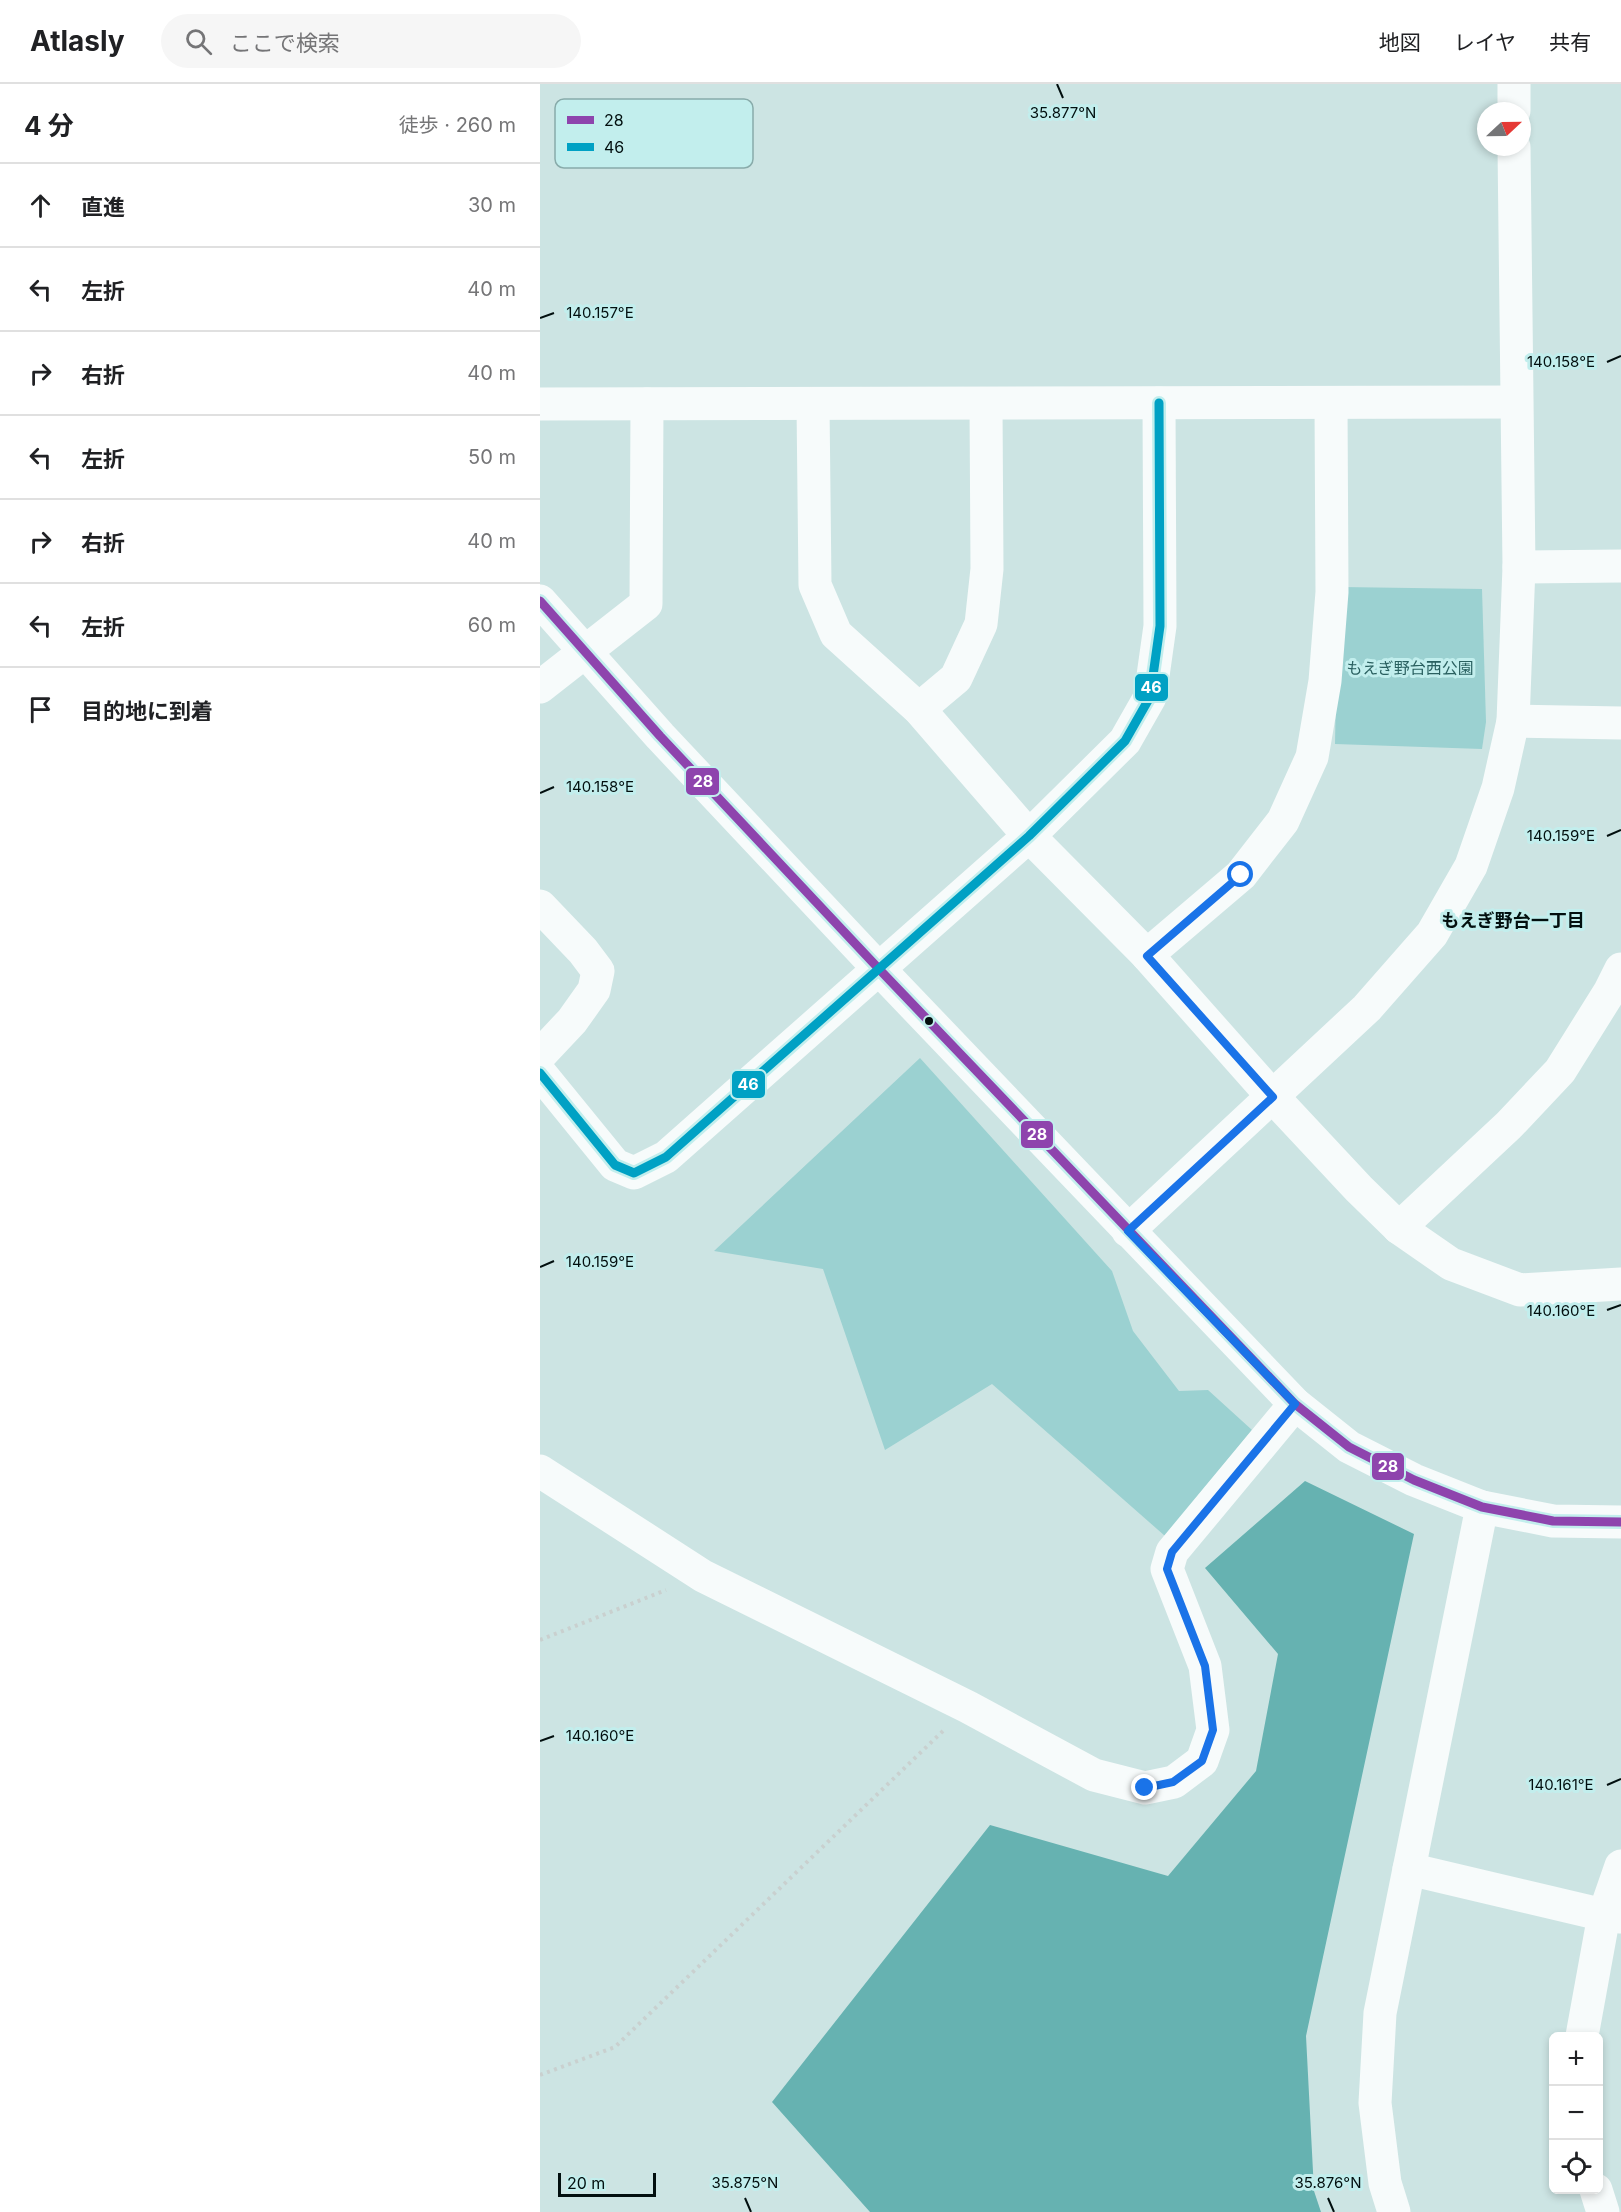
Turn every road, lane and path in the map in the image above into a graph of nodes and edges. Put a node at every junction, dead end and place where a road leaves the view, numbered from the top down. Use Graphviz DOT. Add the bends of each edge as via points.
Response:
graph roads {
  1 [pos="1514,84"];
  2 [pos="1514,102"];
  3 [pos="1514,156"];
  4 [pos="1516,402"];
  5 [pos="1159,403"];
  6 [pos="1331,403"];
  7 [pos="540,404"];
  8 [pos="647,404"];
  9 [pos="813,404"];
  10 [pos="986,404"];
  11 [pos="1621,566"];
  12 [pos="1519,567"];
  13 [pos="540,601"];
  14 [pos="584,652"];
  15 [pos="540,687"];
  16 [pos="919,709"];
  17 [pos="1513,721"];
  18 [pos="1621,723"];
  19 [pos="1029,836"];
  20 [pos="540,906"];
  21 [pos="1147,956"];
  22 [pos="879,969"];
  23 [pos="1621,969"];
  24 [pos="540,1055"];
  25 [pos="540,1073"];
  26 [pos="1273,1097"];
  27 [pos="1399,1228"];
  28 [pos="1128,1231"];
  29 [pos="1621,1284"];
  30 [pos="1295,1404"];
  31 [pos="540,1471"];
  32 [pos="1482,1507"];
  33 [pos="1621,1522"];
  34 [pos="703,1576"];
  35 [pos="540,1640"];
  36 [pos="969,1707"];
  37 [pos="1621,1866"];
  38 [pos="1409,1869"];
  39 [pos="1613,1916"];
  40 [pos="1583,2032"];
  41 [pos="540,2075"];
  42 [pos="1597,2194"];
  43 [pos="1394,2212"];
  44 [pos="1603,2212"];
  1 -- 2 [label="street"];
  3 -- 4 [label="street"];
  4 -- 6 [label="street"];
  4 -- 12 [label="street"];
  5 -- 6 [label="street"];
  5 -- 10 [label="street"];
  5 -- 19 [label="street" via="1160,626 1150,696 1125,741"];
  6 -- 21 [label="street" via="1332,592 1325,681 1312,757 1283,821 1241,875"];
  7 -- 8 [label="street"];
  8 -- 9 [label="street"];
  8 -- 14 [label="street" via="646,604"];
  9 -- 10 [label="street"];
  9 -- 16 [label="street" via="815,585 836,634"];
  10 -- 16 [label="street" via="987,569 981,624 956,678"];
  11 -- 12 [label="street"];
  12 -- 17 [label="street"];
  13 -- 14 [label="street"];
  14 -- 15 [label="street"];
  14 -- 22 [label="street"];
  16 -- 19 [label="street"];
  17 -- 18 [label="street"];
  17 -- 26 [label="street" via="1498,788 1471,866 1432,934 1367,1008"];
  19 -- 21 [label="street"];
  19 -- 22 [label="street"];
  20 -- 24 [label="street" via="598,970 594,990"];
  21 -- 26 [label="street"];
  22 -- 25 [label="street" via="666,1156 634,1173 615,1165"];
  22 -- 28 [label="street"];
  23 -- 27 [label="street" via="1560,1071 1509,1125"];
  26 -- 27 [label="street"];
  26 -- 28 [label="street"];
  27 -- 29 [label="street" via="1450,1264 1520,1290"];
  28 -- 30 [label="street"];
  30 -- 32 [label="street" via="1349,1447 1414,1480"];
  30 -- 36 [label="street" via="1172,1552 1169,1561 1167,1569 1205,1666 1213,1730 1202,1761 1173,1782 1145,1788 1094,1775"];
  31 -- 34 [label="street"];
  32 -- 33 [label="street" via="1553,1521"];
  32 -- 38 [label="street"];
  34 -- 35 [label="path"];
  34 -- 36 [label="street"];
  36 -- 41 [label="path" via="615,2047"];
  37 -- 39 [label="street"];
  38 -- 39 [label="street"];
  38 -- 43 [label="street" via="1380,2013 1375,2103 1385,2183"];
  39 -- 40 [label="street"];
  42 -- 44 [label="street"];
}
